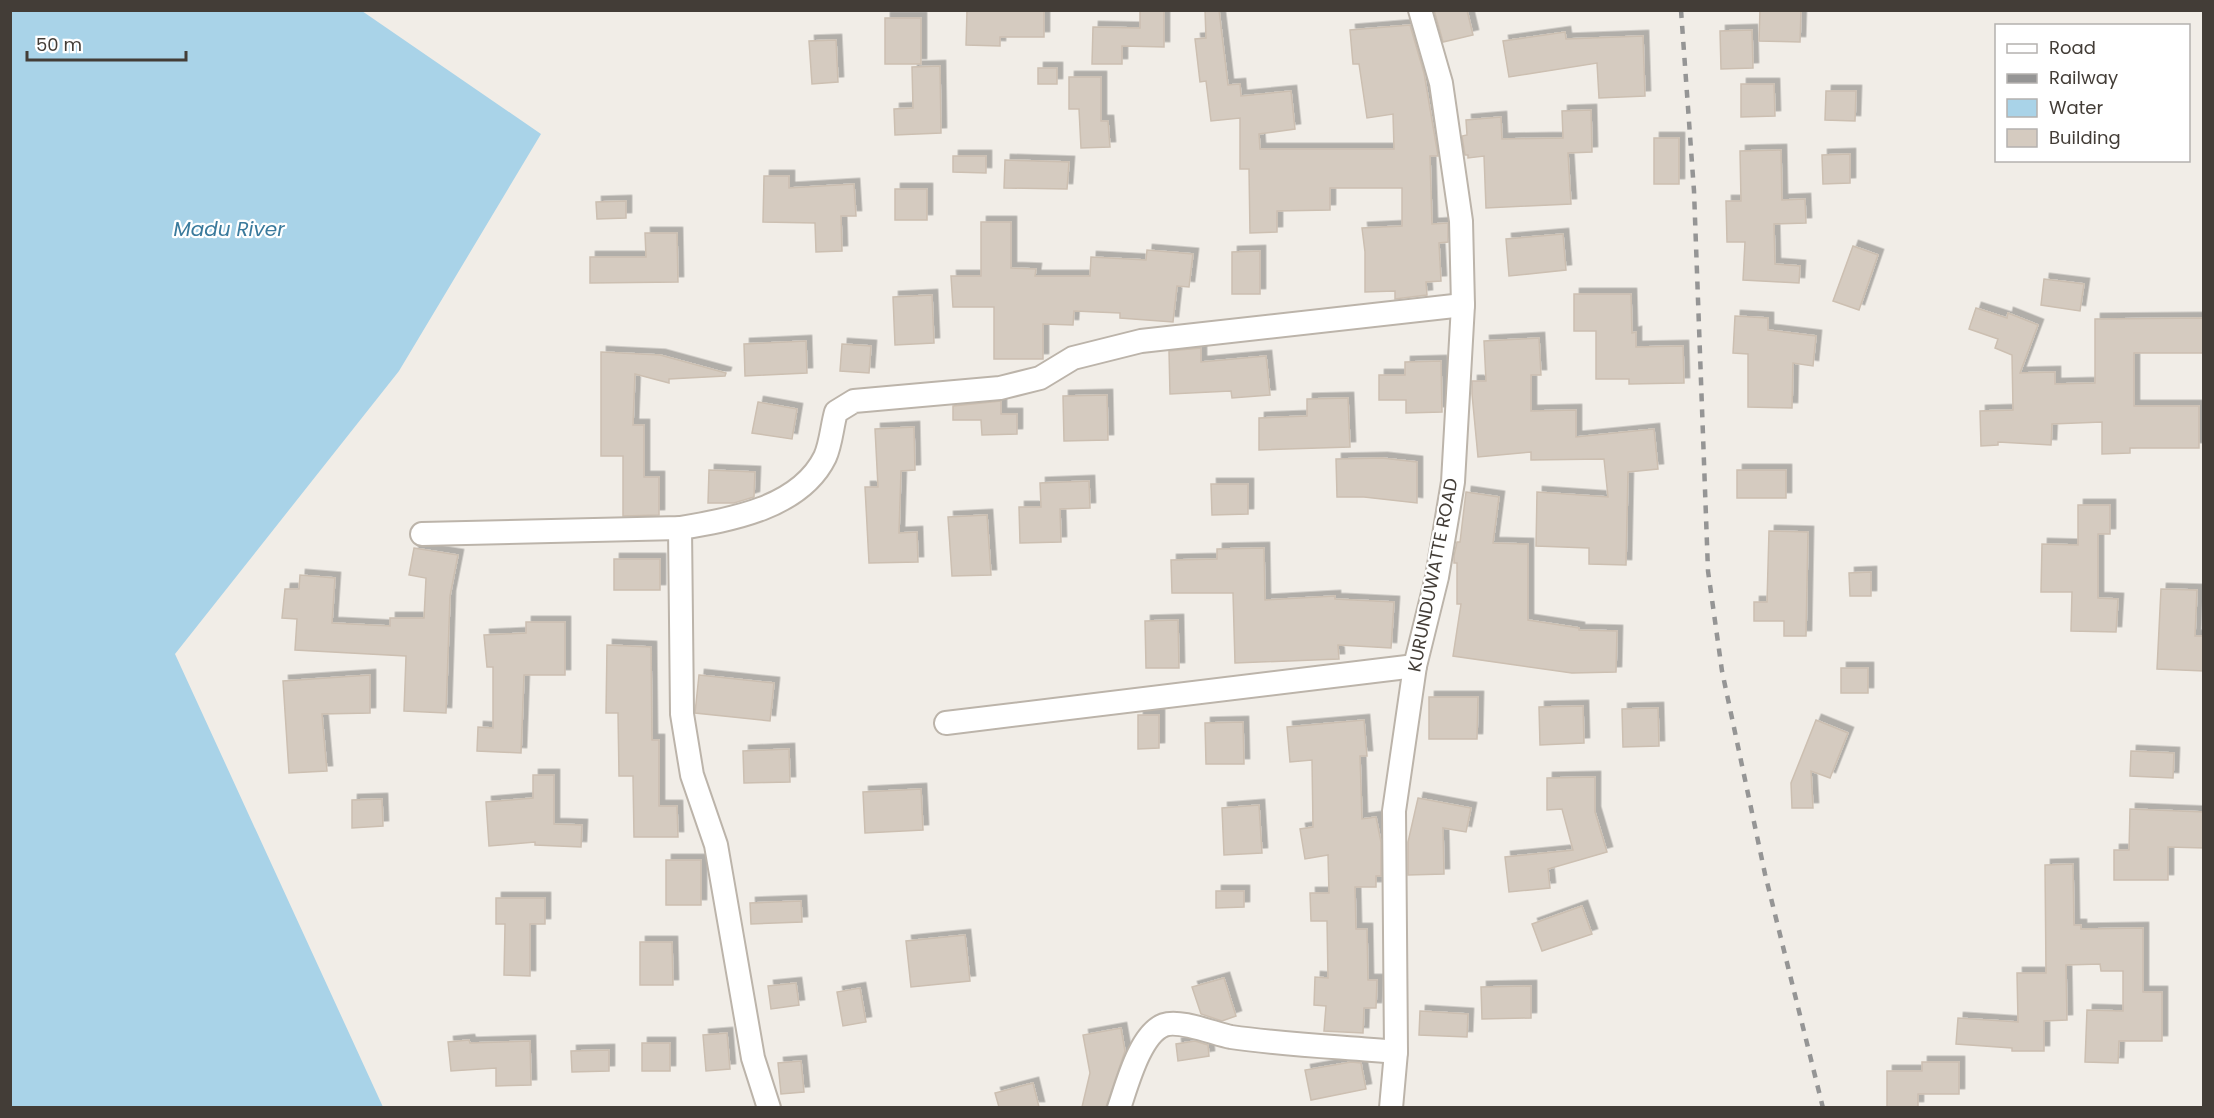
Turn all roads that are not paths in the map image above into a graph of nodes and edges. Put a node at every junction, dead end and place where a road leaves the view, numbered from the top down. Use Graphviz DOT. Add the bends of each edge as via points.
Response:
graph roads {
  1 [pos="1420,10"];
  2 [pos="1463,305"];
  3 [pos="680,528"];
  4 [pos="422,534"];
  5 [pos="1416,666"];
  6 [pos="946,723"];
  7 [pos="1396,1052"];
  8 [pos="770,1107"];
  9 [pos="1119,1107"];
  10 [pos="1390,1107"];
  1 -- 2 [label="street, KURUNDUWATTE ROAD" via="1441,83 1460,209"];
  2 -- 3 [label="street" via="1141,341 1073,358 1040,378 1000,388 854,401 836,412 825,456 806,484 770,505 718,522"];
  2 -- 5 [label="street, KURUNDUWATTE ROAD" via="1453,482 1437,577"];
  3 -- 4 [label="street"];
  3 -- 8 [label="street" via="682,714 692,775 716,845 753,1058"];
  5 -- 6 [label="street"];
  5 -- 7 [label="street, KURUNDUWATTE ROAD" via="1394,811"];
  7 -- 9 [label="street" via="1231,1037 1165,1024 1150,1035"];
  7 -- 10 [label="street, KURUNDUWATTE ROAD"];
}
